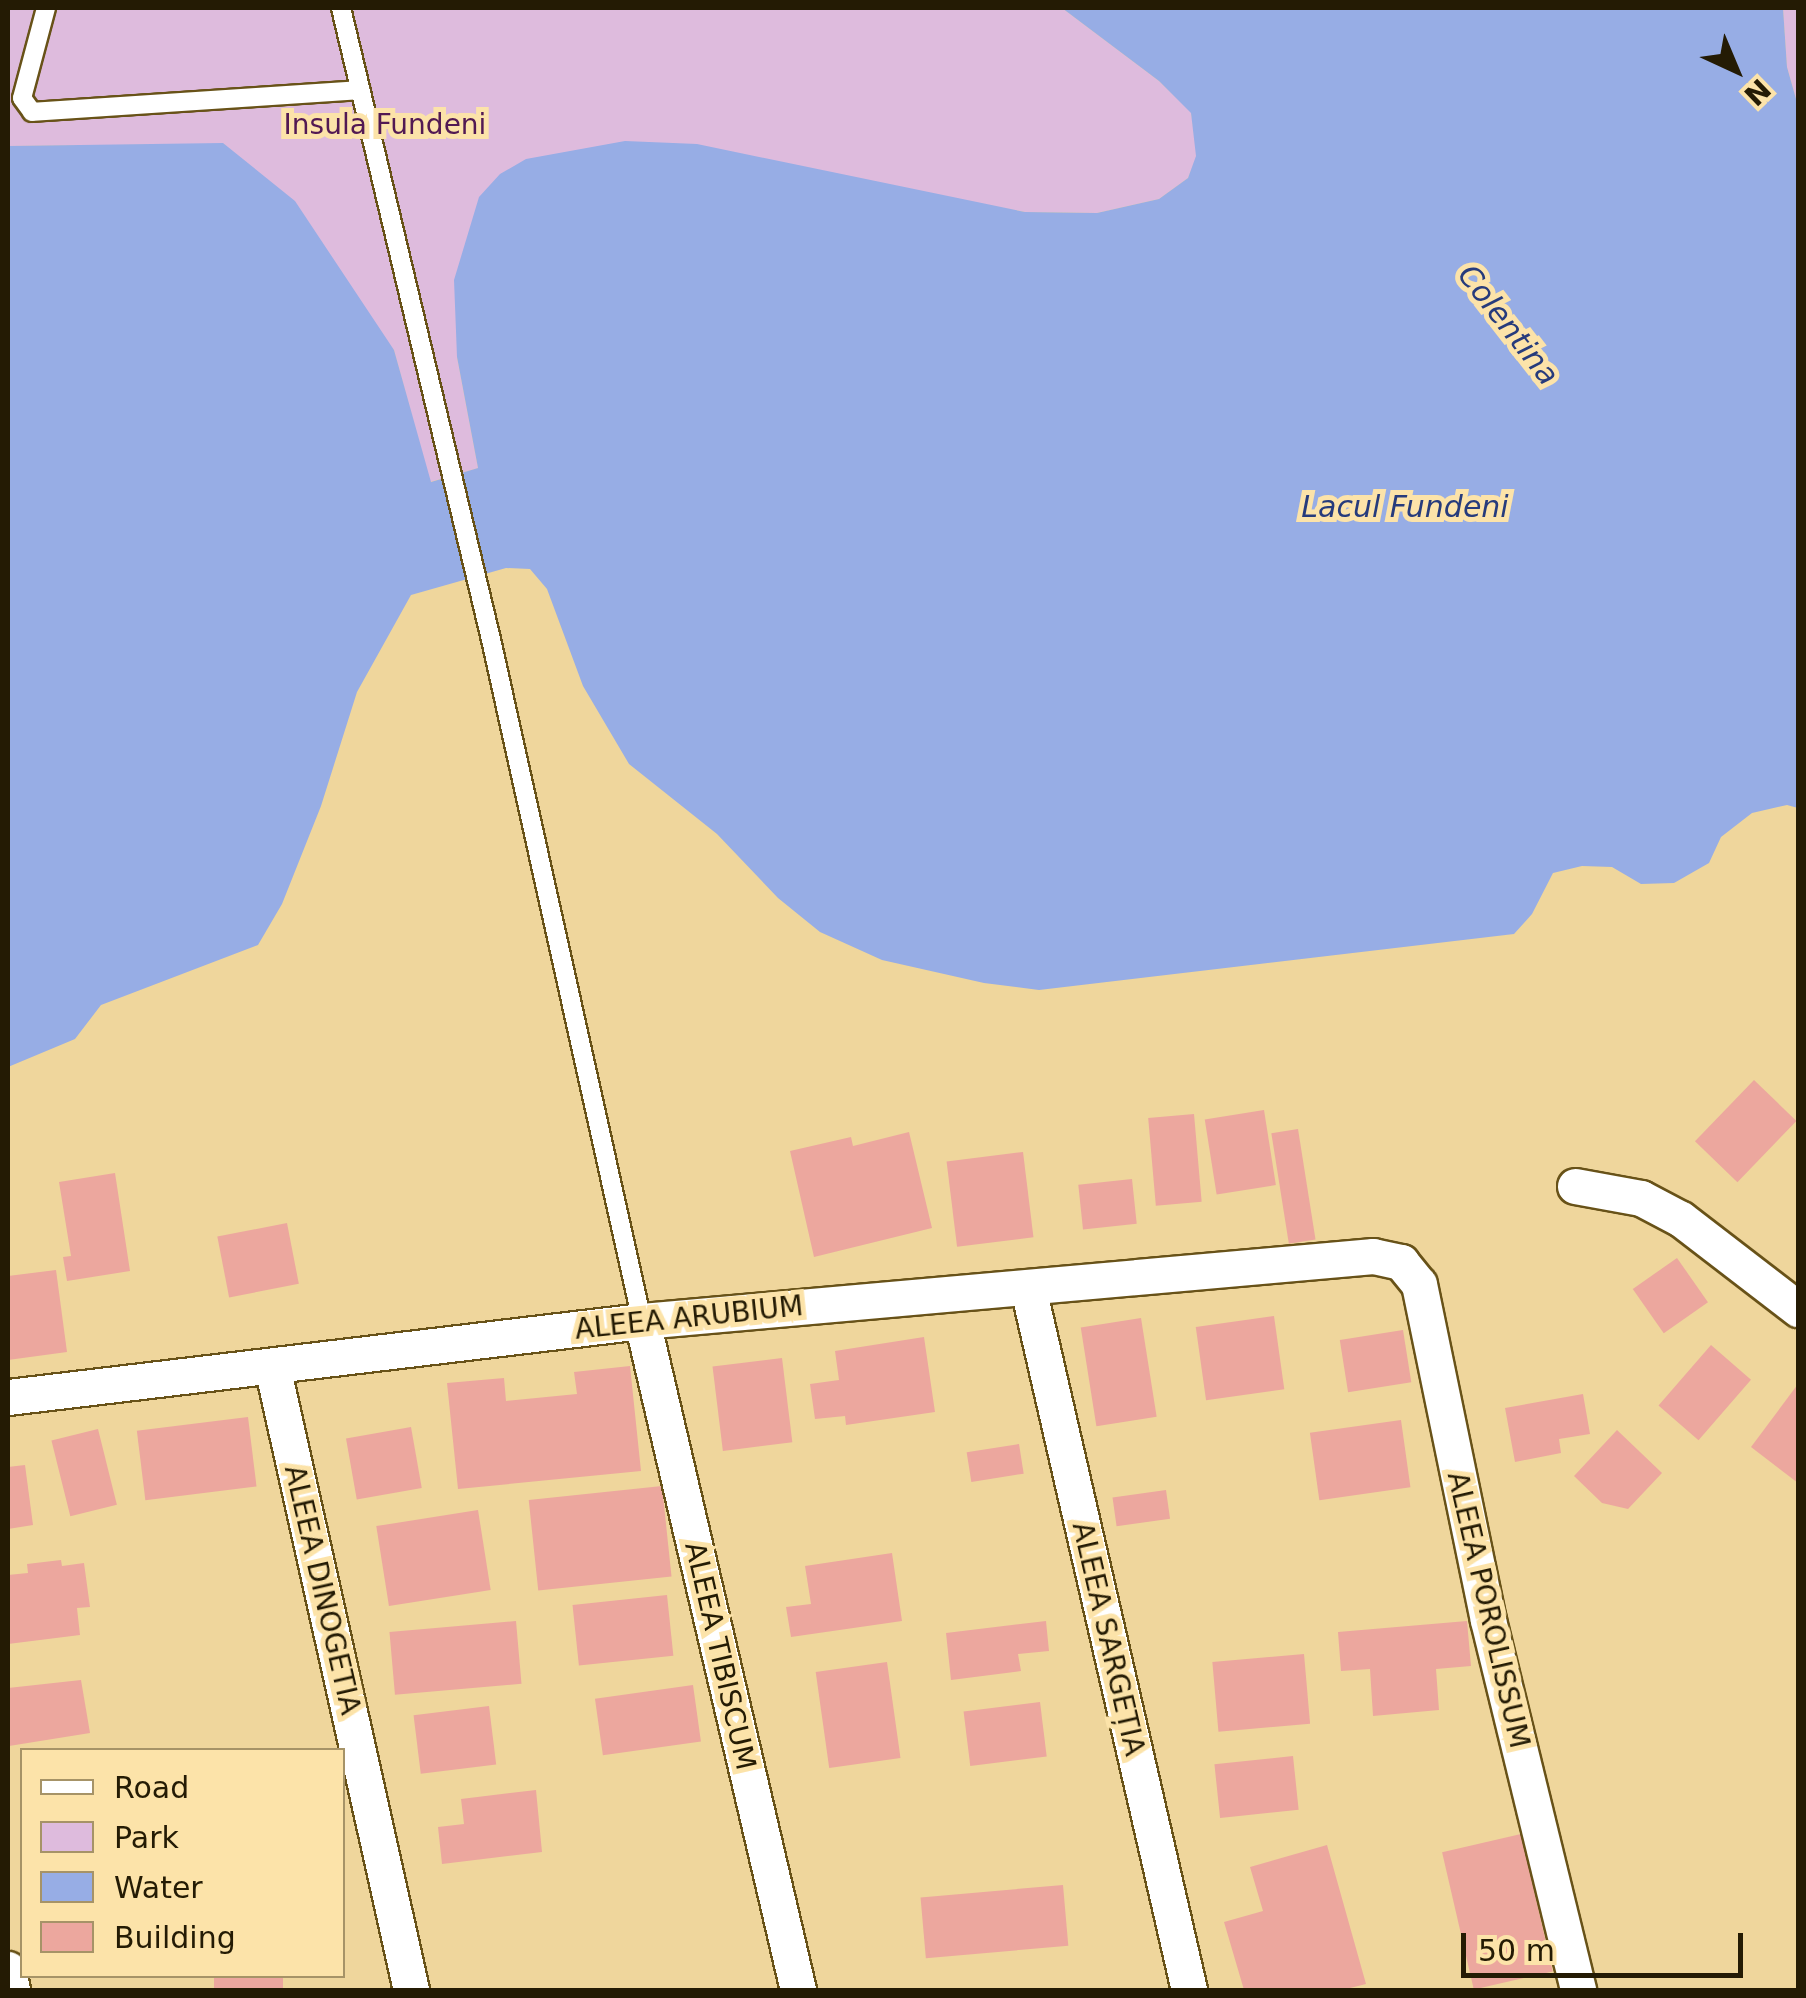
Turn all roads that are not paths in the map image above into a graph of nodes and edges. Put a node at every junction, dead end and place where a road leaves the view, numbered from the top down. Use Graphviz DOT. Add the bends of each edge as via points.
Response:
graph roads {
  1 [pos="46,8"];
  2 [pos="341,8"];
  3 [pos="360,90"];
  4 [pos="1575,1186"];
  5 [pos="1372,1256"];
  6 [pos="1028,1288"];
  7 [pos="1798,1309"];
  8 [pos="642,1321"];
  9 [pos="272,1366"];
  10 [pos="8,1396"];
  11 [pos="8,1969"];
  12 [pos="12,1990"];
  13 [pos="411,1990"];
  14 [pos="798,1990"];
  15 [pos="1190,1990"];
  16 [pos="1578,1990"];
  1 -- 3 [label="lane" via="22,98 32,112"];
  2 -- 3 [label="lane"];
  3 -- 8 [label="lane"];
  4 -- 7 [label="street" via="1641,1198 1681,1220"];
  5 -- 6 [label="street, ALEEA ARUBIUM"];
  5 -- 16 [label="street, ALEEA POROLISSUM" via="1401,1262 1419,1284 1488,1620"];
  6 -- 8 [label="street, ALEEA ARUBIUM"];
  6 -- 15 [label="street, ALEEA SARGEȚIA"];
  8 -- 9 [label="street, ALEEA ARUBIUM"];
  8 -- 14 [label="street, ALEEA TIBISCUM"];
  9 -- 10 [label="street, ALEEA ARUBIUM"];
  9 -- 13 [label="street, ALEEA DINOGETIA"];
  11 -- 12 [label="street"];
}
